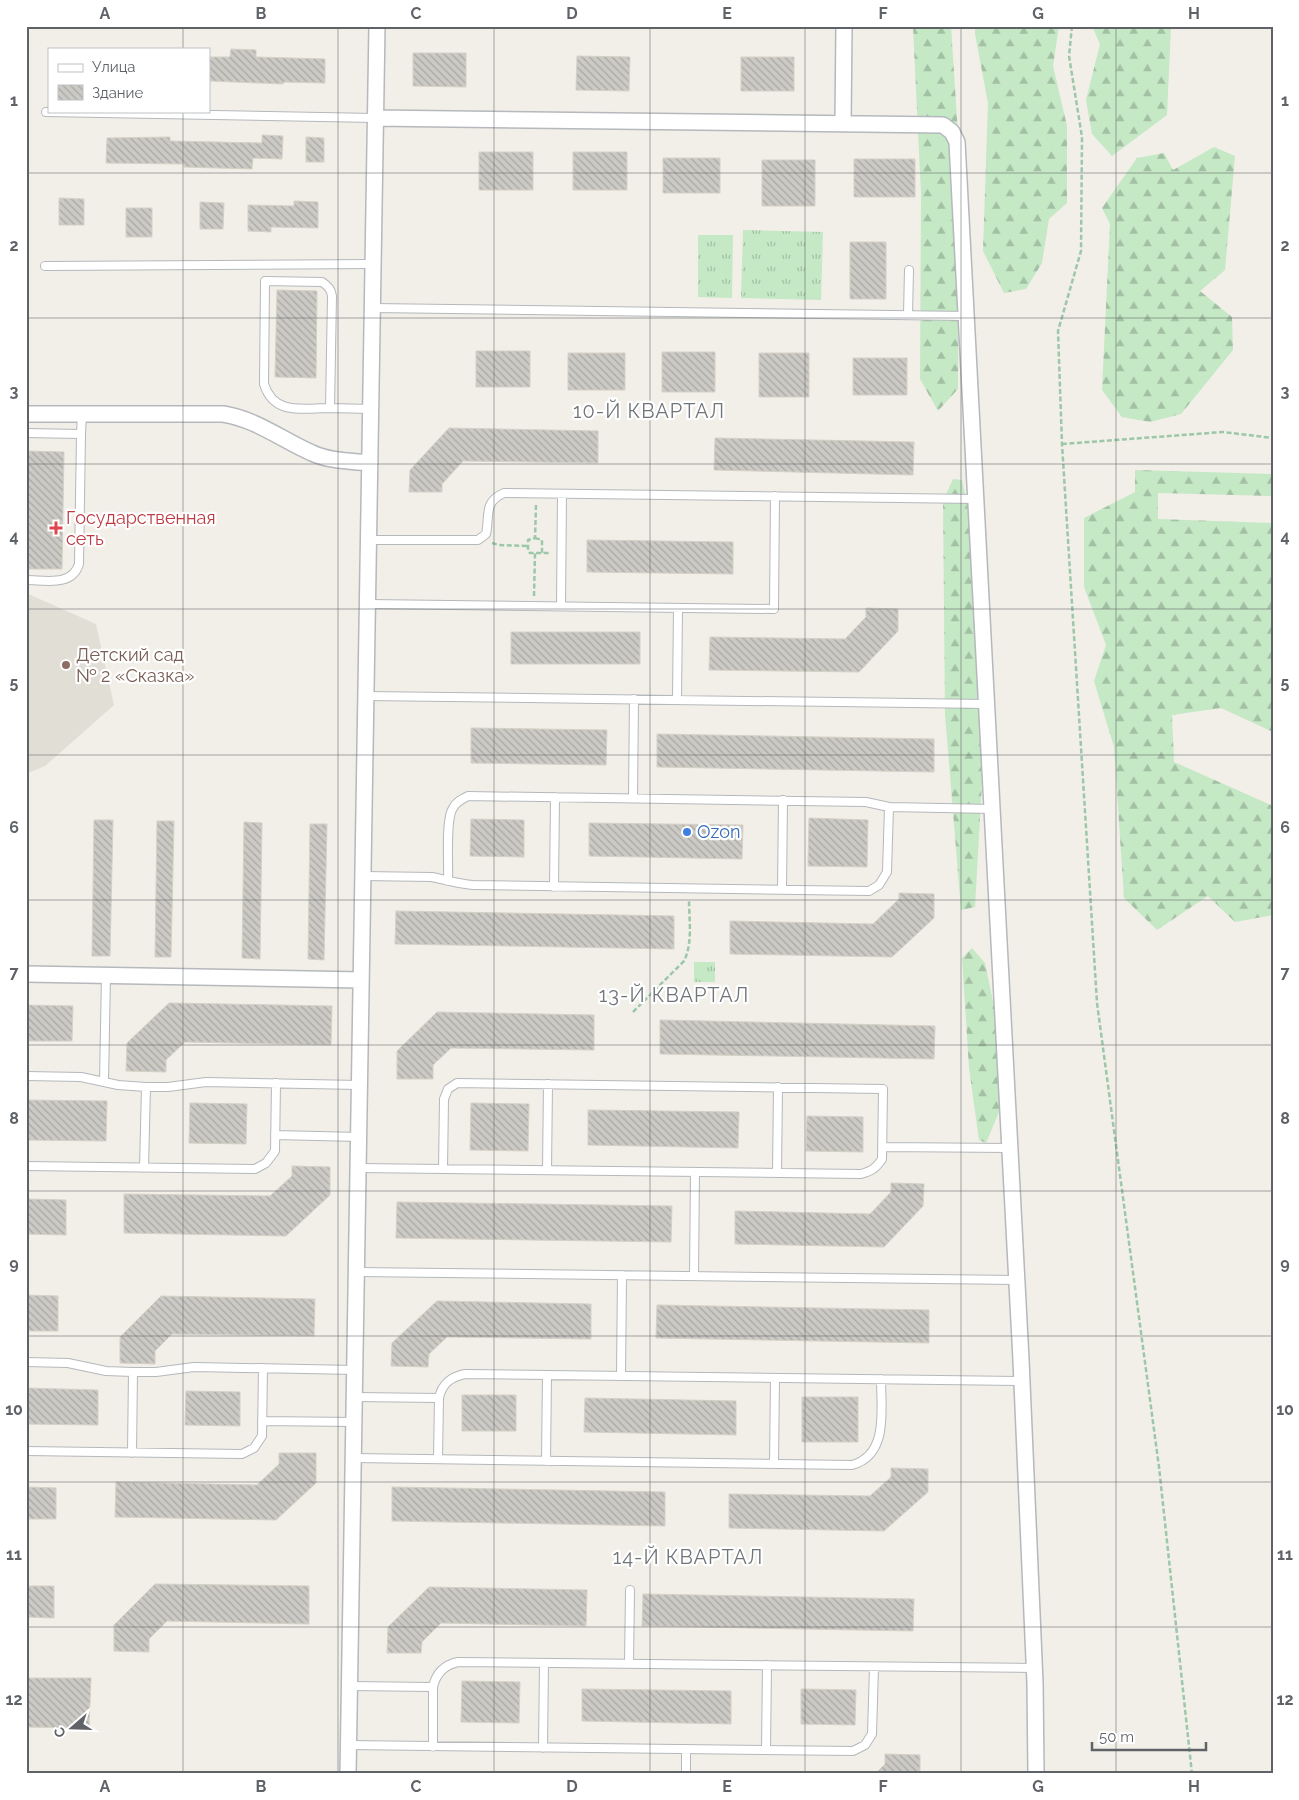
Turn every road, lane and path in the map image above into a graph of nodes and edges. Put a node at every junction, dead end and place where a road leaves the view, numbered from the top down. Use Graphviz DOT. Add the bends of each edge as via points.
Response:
graph roads {
  1 [pos="377,26"];
  2 [pos="844,26"];
  3 [pos="1072,26"];
  4 [pos="46,112"];
  5 [pos="375,118"];
  6 [pos="843,123"];
  7 [pos="266,264"];
  8 [pos="373,264"];
  9 [pos="45,266"];
  10 [pos="909,270"];
  11 [pos="266,281"];
  12 [pos="372,308"];
  13 [pos="908,315"];
  14 [pos="967,316"];
  15 [pos="330,408"];
  16 [pos="370,409"];
  17 [pos="26,414"];
  18 [pos="82,414"];
  19 [pos="26,433"];
  20 [pos="81,434"];
  21 [pos="1273,438"];
  22 [pos="1062,444"];
  23 [pos="370,463"];
  24 [pos="536,493"];
  25 [pos="562,494"];
  26 [pos="775,496"];
  27 [pos="977,499"];
  28 [pos="482,538"];
  29 [pos="536,538"];
  30 [pos="368,540"];
  31 [pos="528,546"];
  32 [pos="535,553"];
  33 [pos="542,553"];
  34 [pos="561,553"];
  35 [pos="26,580"];
  36 [pos="368,604"];
  37 [pos="534,606"];
  38 [pos="561,606"];
  39 [pos="678,608"];
  40 [pos="366,696"];
  41 [pos="634,699"];
  42 [pos="676,700"];
  43 [pos="987,704"];
  44 [pos="555,798"];
  45 [pos="633,798"];
  46 [pos="783,800"];
  47 [pos="889,807"];
  48 [pos="992,809"];
  49 [pos="363,876"];
  50 [pos="448,881"];
  51 [pos="554,886"];
  52 [pos="690,888"];
  53 [pos="782,890"];
  54 [pos="26,974"];
  55 [pos="106,975"];
  56 [pos="361,980"];
  57 [pos="633,1012"];
  58 [pos="26,1076"];
  59 [pos="104,1082"];
  60 [pos="276,1083"];
  61 [pos="548,1084"];
  62 [pos="360,1085"];
  63 [pos="146,1087"];
  64 [pos="778,1087"];
  65 [pos="275,1135"];
  66 [pos="359,1137"];
  67 [pos="883,1146"];
  68 [pos="1010,1148"];
  69 [pos="26,1166"];
  70 [pos="144,1168"];
  71 [pos="358,1168"];
  72 [pos="443,1169"];
  73 [pos="548,1170"];
  74 [pos="695,1172"];
  75 [pos="778,1173"];
  76 [pos="357,1272"];
  77 [pos="622,1275"];
  78 [pos="694,1276"];
  79 [pos="1017,1280"];
  80 [pos="26,1362"];
  81 [pos="263,1368"];
  82 [pos="355,1370"];
  83 [pos="133,1372"];
  84 [pos="547,1375"];
  85 [pos="621,1376"];
  86 [pos="775,1378"];
  87 [pos="882,1379"];
  88 [pos="1022,1381"];
  89 [pos="354,1397"];
  90 [pos="439,1398"];
  91 [pos="262,1420"];
  92 [pos="354,1422"];
  93 [pos="26,1451"];
  94 [pos="132,1453"];
  95 [pos="354,1458"];
  96 [pos="438,1459"];
  97 [pos="546,1460"];
  98 [pos="774,1464"];
  99 [pos="630,1590"];
  100 [pos="544,1663"];
  101 [pos="630,1664"];
  102 [pos="767,1665"];
  103 [pos="874,1666"];
  104 [pos="1034,1668"];
  105 [pos="350,1686"];
  106 [pos="433,1686"];
  107 [pos="349,1746"];
  108 [pos="433,1747"];
  109 [pos="543,1748"];
  110 [pos="686,1750"];
  111 [pos="766,1750"];
  112 [pos="348,1774"];
  113 [pos="686,1774"];
  114 [pos="1036,1774"];
  115 [pos="1192,1774"];
  1 -- 5 [label="street"];
  2 -- 6 [label="street"];
  3 -- 22 [label="path" via="1069,56 1082,137 1080,251 1058,332"];
  4 -- 5 [label="lane"];
  5 -- 6 [label="street"];
  5 -- 8 [label="street"];
  6 -- 14 [label="street" via="942,125 955,136"];
  7 -- 8 [label="lane"];
  7 -- 9 [label="lane"];
  7 -- 11 [label="lane"];
  8 -- 12 [label="street"];
  10 -- 13 [label="lane"];
  11 -- 15 [label="lane" via="264,384 267,394 278,405 286,407"];
  11 -- 15 [label="lane" via="322,282 331,290"];
  12 -- 13 [label="lane"];
  12 -- 16 [label="street"];
  13 -- 14 [label="lane"];
  14 -- 27 [label="street"];
  15 -- 16 [label="lane"];
  16 -- 23 [label="street"];
  17 -- 18 [label="street"];
  18 -- 20 [label="lane"];
  18 -- 23 [label="street" via="235,416 313,454"];
  19 -- 20 [label="lane"];
  20 -- 35 [label="lane" via="77,570 63,581"];
  21 -- 22 [label="path" via="1223,432"];
  22 -- 115 [label="path" via="1097,1003 1158,1467"];
  23 -- 30 [label="street"];
  24 -- 25 [label="lane"];
  24 -- 28 [label="lane" via="497,496 489,505 488,527"];
  24 -- 29 [label="path"];
  25 -- 26 [label="lane"];
  25 -- 34 [label="lane"];
  26 -- 27 [label="lane"];
  26 -- 39 [label="lane" via="774,609"];
  27 -- 43 [label="street"];
  28 -- 30 [label="lane" via="473,541"];
  28 -- 31 [label="path" via="499,545"];
  29 -- 31 [label="path" via="529,539"];
  29 -- 33 [label="path" via="542,540"];
  30 -- 36 [label="street"];
  31 -- 32 [label="path" via="529,552"];
  32 -- 33 [label="path"];
  32 -- 37 [label="path"];
  33 -- 34 [label="path"];
  34 -- 38 [label="lane"];
  36 -- 37 [label="lane"];
  36 -- 40 [label="street"];
  37 -- 38 [label="lane"];
  38 -- 39 [label="lane"];
  39 -- 42 [label="lane"];
  40 -- 41 [label="lane"];
  40 -- 49 [label="street"];
  41 -- 42 [label="lane"];
  41 -- 45 [label="lane"];
  42 -- 43 [label="lane"];
  43 -- 48 [label="street"];
  44 -- 45 [label="lane"];
  44 -- 50 [label="lane" via="468,796 457,803 449,818"];
  44 -- 51 [label="lane"];
  45 -- 46 [label="lane"];
  46 -- 47 [label="lane" via="871,802"];
  46 -- 53 [label="lane"];
  47 -- 48 [label="lane"];
  47 -- 53 [label="lane" via="888,864 879,885 869,891"];
  48 -- 68 [label="street"];
  49 -- 50 [label="lane" via="432,877"];
  49 -- 56 [label="street"];
  50 -- 51 [label="lane" via="473,886"];
  51 -- 52 [label="lane"];
  52 -- 53 [label="lane"];
  52 -- 57 [label="path" via="687,954"];
  54 -- 55 [label="street"];
  55 -- 56 [label="street"];
  55 -- 59 [label="lane"];
  56 -- 62 [label="street"];
  58 -- 59 [label="lane" via="81,1077"];
  59 -- 63 [label="lane"];
  60 -- 62 [label="lane"];
  60 -- 63 [label="lane" via="198,1082"];
  60 -- 65 [label="lane"];
  61 -- 64 [label="lane"];
  61 -- 72 [label="lane" via="452,1085 444,1099"];
  61 -- 73 [label="lane"];
  62 -- 66 [label="street"];
  63 -- 70 [label="lane"];
  64 -- 67 [label="lane" via="883,1089"];
  64 -- 75 [label="lane"];
  65 -- 66 [label="lane"];
  65 -- 70 [label="lane" via="271,1157 254,1169"];
  66 -- 71 [label="street"];
  67 -- 68 [label="lane"];
  67 -- 75 [label="lane" via="878,1166 861,1174"];
  68 -- 79 [label="street"];
  69 -- 70 [label="lane"];
  71 -- 72 [label="lane"];
  71 -- 76 [label="street"];
  72 -- 73 [label="lane"];
  73 -- 74 [label="lane"];
  74 -- 75 [label="lane"];
  74 -- 78 [label="lane"];
  76 -- 77 [label="lane"];
  76 -- 82 [label="street"];
  77 -- 78 [label="lane"];
  77 -- 85 [label="lane"];
  78 -- 79 [label="lane"];
  79 -- 88 [label="street"];
  80 -- 83 [label="lane" via="68,1363 106,1371"];
  81 -- 82 [label="lane"];
  81 -- 83 [label="lane" via="186,1367"];
  81 -- 91 [label="lane"];
  82 -- 89 [label="street"];
  83 -- 94 [label="lane"];
  84 -- 85 [label="lane"];
  84 -- 90 [label="lane" via="465,1374 450,1379 443,1386"];
  84 -- 97 [label="lane"];
  85 -- 86 [label="lane"];
  86 -- 87 [label="lane"];
  86 -- 98 [label="lane"];
  87 -- 88 [label="lane"];
  87 -- 98 [label="lane" via="879,1441 864,1461 852,1465"];
  88 -- 104 [label="street"];
  89 -- 90 [label="lane"];
  89 -- 92 [label="street"];
  90 -- 96 [label="lane"];
  91 -- 92 [label="lane"];
  91 -- 94 [label="lane" via="259,1443 242,1454"];
  92 -- 95 [label="street"];
  93 -- 94 [label="lane"];
  95 -- 96 [label="lane"];
  95 -- 105 [label="street"];
  96 -- 97 [label="lane"];
  97 -- 98 [label="lane"];
  99 -- 101 [label="lane"];
  100 -- 101 [label="lane"];
  100 -- 106 [label="lane" via="451,1663 441,1670"];
  100 -- 109 [label="lane"];
  101 -- 102 [label="lane"];
  102 -- 103 [label="lane"];
  102 -- 111 [label="lane"];
  103 -- 104 [label="lane"];
  103 -- 111 [label="lane" via="873,1727 865,1745 853,1751"];
  104 -- 114 [label="street"];
  105 -- 106 [label="lane"];
  105 -- 107 [label="street"];
  106 -- 108 [label="lane"];
  107 -- 108 [label="lane"];
  107 -- 112 [label="street"];
  108 -- 109 [label="lane"];
  109 -- 110 [label="lane"];
  110 -- 111 [label="lane"];
  110 -- 113 [label="lane"];
}
